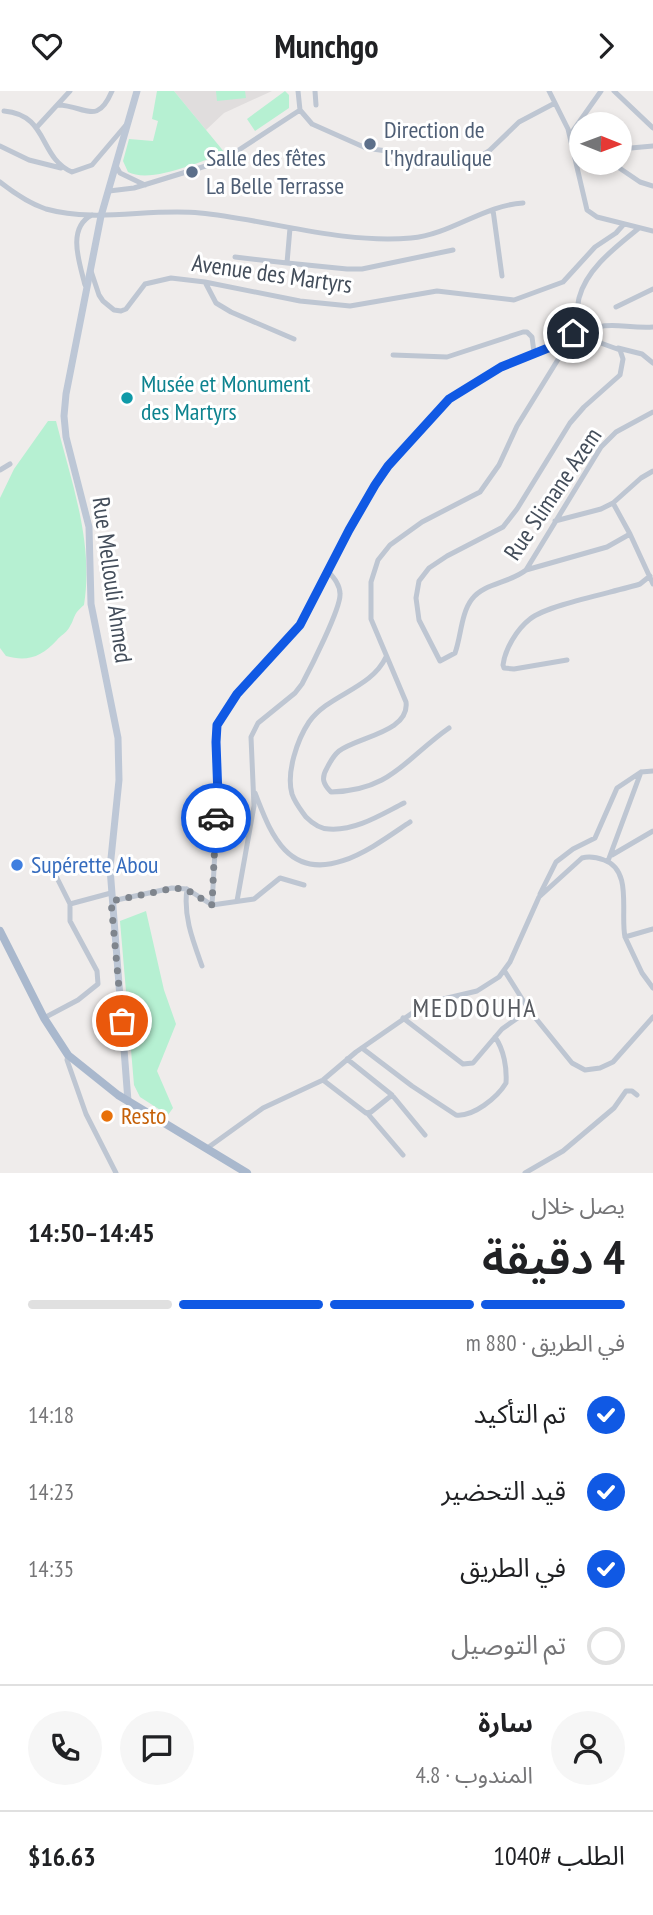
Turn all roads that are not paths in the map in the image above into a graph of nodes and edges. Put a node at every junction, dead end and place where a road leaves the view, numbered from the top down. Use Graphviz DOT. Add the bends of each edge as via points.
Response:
graph roads {
  1 [pos="70,91"];
  2 [pos="112,91"];
  3 [pos="137,91"];
  4 [pos="298,91"];
  5 [pos="315,91"];
  6 [pos="549,91"];
  7 [pos="601,91"];
  8 [pos="614,91"];
  9 [pos="555,103"];
  10 [pos="58,105"];
  11 [pos="316,105"];
  12 [pos="300,110"];
  13 [pos="4,111"];
  14 [pos="588,112"];
  15 [pos="127,124"];
  16 [pos="36,128"];
  17 [pos="653,128"];
  18 [pos="569,134"];
  19 [pos="0,146"];
  20 [pos="653,146"];
  21 [pos="632,148"];
  22 [pos="116,166"];
  23 [pos="61,168"];
  24 [pos="578,175"];
  25 [pos="630,175"];
  26 [pos="0,182"];
  27 [pos="145,185"];
  28 [pos="653,186"];
  29 [pos="109,191"];
  30 [pos="523,203"];
  31 [pos="493,210"];
  32 [pos="92,215"];
  33 [pos="101,216"];
  34 [pos="624,224"];
  35 [pos="290,228"];
  36 [pos="639,228"];
  37 [pos="653,231"];
  38 [pos="453,250"];
  39 [pos="235,257"];
  40 [pos="288,263"];
  41 [pos="91,271"];
  42 [pos="502,276"];
  43 [pos="205,282"];
  44 [pos="653,289"];
  45 [pos="87,292"];
  46 [pos="615,307"];
  47 [pos="653,327"];
  48 [pos="575,335"];
  49 [pos="294,339"];
  50 [pos="610,345"];
  51 [pos="534,352"];
  52 [pos="393,355"];
  53 [pos="653,363"];
  54 [pos="653,412"];
  55 [pos="10,464"];
  56 [pos="0,470"];
  57 [pos="653,471"];
  58 [pos="613,503"];
  59 [pos="555,521"];
  60 [pos="630,534"];
  61 [pos="526,570"];
  62 [pos="327,571"];
  63 [pos="650,576"];
  64 [pos="653,584"];
  65 [pos="386,657"];
  66 [pos="567,660"];
  67 [pos="449,728"];
  68 [pos="653,771"];
  69 [pos="641,772"];
  70 [pos="254,790"];
  71 [pos="404,803"];
  72 [pos="410,822"];
  73 [pos="653,831"];
  74 [pos="612,855"];
  75 [pos="608,861"];
  76 [pos="50,864"];
  77 [pos="304,885"];
  78 [pos="187,890"];
  79 [pos="111,897"];
  80 [pos="539,897"];
  81 [pos="237,901"];
  82 [pos="70,904"];
  83 [pos="212,905"];
  84 [pos="653,929"];
  85 [pos="0,930"];
  86 [pos="625,937"];
  87 [pos="202,966"];
  88 [pos="504,970"];
  89 [pos="653,988"];
  90 [pos="529,1010"];
  91 [pos="653,1017"];
  92 [pos="44,1018"];
  93 [pos="403,1018"];
  94 [pos="495,1037"];
  95 [pos="362,1048"];
  96 [pos="68,1055"];
  97 [pos="347,1059"];
  98 [pos="323,1080"];
  99 [pos="125,1081"];
  100 [pos="109,1089"];
  101 [pos="118,1095"];
  102 [pos="392,1095"];
  103 [pos="637,1095"];
  104 [pos="130,1103"];
  105 [pos="368,1114"];
  106 [pos="425,1135"];
  107 [pos="206,1149"];
  108 [pos="403,1155"];
  109 [pos="116,1173"];
  110 [pos="247,1173"];
  111 [pos="525,1173"];
  1 -- 10 [label="street"];
  2 -- 10 [label="street" via="96,112"];
  3 -- 15 [label="street, Rue Mellouli Ahmed"];
  4 -- 12 [label="street"];
  5 -- 11 [label="street"];
  6 -- 9 [label="street"];
  7 -- 14 [label="street"];
  8 -- 17 [label="street"];
  9 -- 12 [label="street" via="519,122 479,157 455,162 366,148 312,124"];
  9 -- 18 [label="street"];
  10 -- 16 [label="street"];
  12 -- 27 [label="street" via="222,161"];
  13 -- 16 [label="street" via="29,118"];
  15 -- 22 [label="street, Rue Mellouli Ahmed"];
  15 -- 23 [label="street" via="92,165 72,172"];
  16 -- 23 [label="street"];
  19 -- 23 [label="street"];
  20 -- 21 [label="street"];
  22 -- 27 [label="street" via="120,173"];
  22 -- 29 [label="street, Rue Mellouli Ahmed"];
  24 -- 34 [label="street" via="587,210"];
  25 -- 28 [label="street"];
  26 -- 32 [label="street" via="47,209"];
  27 -- 29 [label="street"];
  29 -- 33 [label="street, Rue Mellouli Ahmed"];
  30 -- 31 [label="street"];
  31 -- 35 [label="street" via="414,238 358,239"];
  31 -- 42 [label="street"];
  32 -- 33 [label="street"];
  32 -- 45 [label="street" via="83,222 76,241"];
  33 -- 35 [label="street" via="196,212"];
  33 -- 41 [label="street, Rue Mellouli Ahmed"];
  34 -- 36 [label="street"];
  34 -- 43 [label="street, Avenue des Martyrs" via="594,247 563,282 514,300 431,292 350,306"];
  35 -- 40 [label="street"];
  36 -- 37 [label="street"];
  36 -- 48 [label="street" via="589,277 579,296"];
  38 -- 40 [label="street" via="362,269"];
  39 -- 40 [label="street"];
  41 -- 43 [label="street, Avenue des Martyrs" via="99,295 110,308 121,311 145,284 171,278"];
  41 -- 45 [label="street, Rue Mellouli Ahmed"];
  43 -- 49 [label="street" via="216,303 230,312"];
  44 -- 46 [label="street"];
  45 -- 79 [label="street, Rue Mellouli Ahmed" via="64,416 89,527 91,604 118,738 120,780 111,840"];
  47 -- 48 [label="street" via="603,324"];
  48 -- 50 [label="street"];
  48 -- 51 [label="street"];
  48 -- 65 [label="street" via="480,492 422,522 390,545 378,560 371,582 370,611"];
  50 -- 53 [label="street" via="642,354"];
  50 -- 61 [label="street, Rue Slimane Azem" via="622,353 623,368 617,381 570,423 509,520 496,533 429,568 419,581 419,619 440,661 456,650 474,597"];
  51 -- 52 [label="street" via="532,337 523,332 447,357"];
  51 -- 62 [label="street" via="468,386 439,409 375,485"];
  54 -- 59 [label="street, Rue Slimane Azem" via="609,437"];
  55 -- 56 [label="street"];
  57 -- 58 [label="street"];
  58 -- 59 [label="street"];
  58 -- 60 [label="street"];
  59 -- 61 [label="street, Rue Slimane Azem"];
  60 -- 61 [label="street" via="607,547"];
  60 -- 63 [label="street"];
  62 -- 70 [label="street" via="339,585 337,612 302,684 253,729"];
  62 -- 83 [label="street" via="300,625 237,694 217,725"];
  63 -- 64 [label="street"];
  63 -- 66 [label="street" via="640,584 530,618 515,635 503,665 514,670"];
  65 -- 67 [label="street" via="407,710 385,730 339,751 323,775 326,787 338,792 390,777"];
  65 -- 71 [label="street" via="378,671 328,702 309,722 298,746 292,792 309,820 325,829 349,828"];
  68 -- 69 [label="street"];
  69 -- 74 [label="street"];
  69 -- 80 [label="street" via="617,788 595,838 556,862"];
  70 -- 72 [label="street" via="279,842 296,858 314,865 335,864"];
  70 -- 81 [label="street"];
  73 -- 74 [label="street"];
  74 -- 75 [label="street"];
  75 -- 80 [label="street" via="582,859"];
  75 -- 86 [label="street" via="621,876"];
  76 -- 82 [label="street"];
  77 -- 81 [label="street" via="280,879 254,899"];
  78 -- 79 [label="street"];
  78 -- 83 [label="street"];
  78 -- 87 [label="street" via="185,904"];
  79 -- 82 [label="street"];
  79 -- 99 [label="street, Rue Mellouli Ahmed"];
  80 -- 88 [label="street"];
  81 -- 83 [label="street"];
  82 -- 92 [label="street" via="72,926 97,971 98,984"];
  84 -- 86 [label="street"];
  85 -- 92 [label="main road"];
  86 -- 89 [label="street"];
  88 -- 90 [label="street"];
  88 -- 93 [label="street" via="477,992 439,1000"];
  90 -- 91 [label="street" via="572,1063 588,1070 613,1062"];
  90 -- 94 [label="street"];
  92 -- 96 [label="main road"];
  93 -- 94 [label="street" via="463,1064 473,1063"];
  93 -- 95 [label="street"];
  94 -- 95 [label="street" via="501,1047 506,1083 484,1105 461,1116"];
  95 -- 97 [label="street"];
  96 -- 100 [label="main road"];
  96 -- 109 [label="street" via="86,1114"];
  97 -- 98 [label="street"];
  97 -- 102 [label="street"];
  98 -- 105 [label="street"];
  98 -- 107 [label="street" via="262,1108"];
  99 -- 100 [label="street"];
  99 -- 101 [label="street"];
  99 -- 104 [label="street, Rue Mellouli Ahmed"];
  100 -- 101 [label="main road"];
  101 -- 104 [label="main road"];
  102 -- 105 [label="street"];
  102 -- 106 [label="street"];
  103 -- 111 [label="street" via="626,1091 614,1108 573,1142"];
  104 -- 107 [label="main road"];
  105 -- 108 [label="street"];
  107 -- 110 [label="main road"];
}
